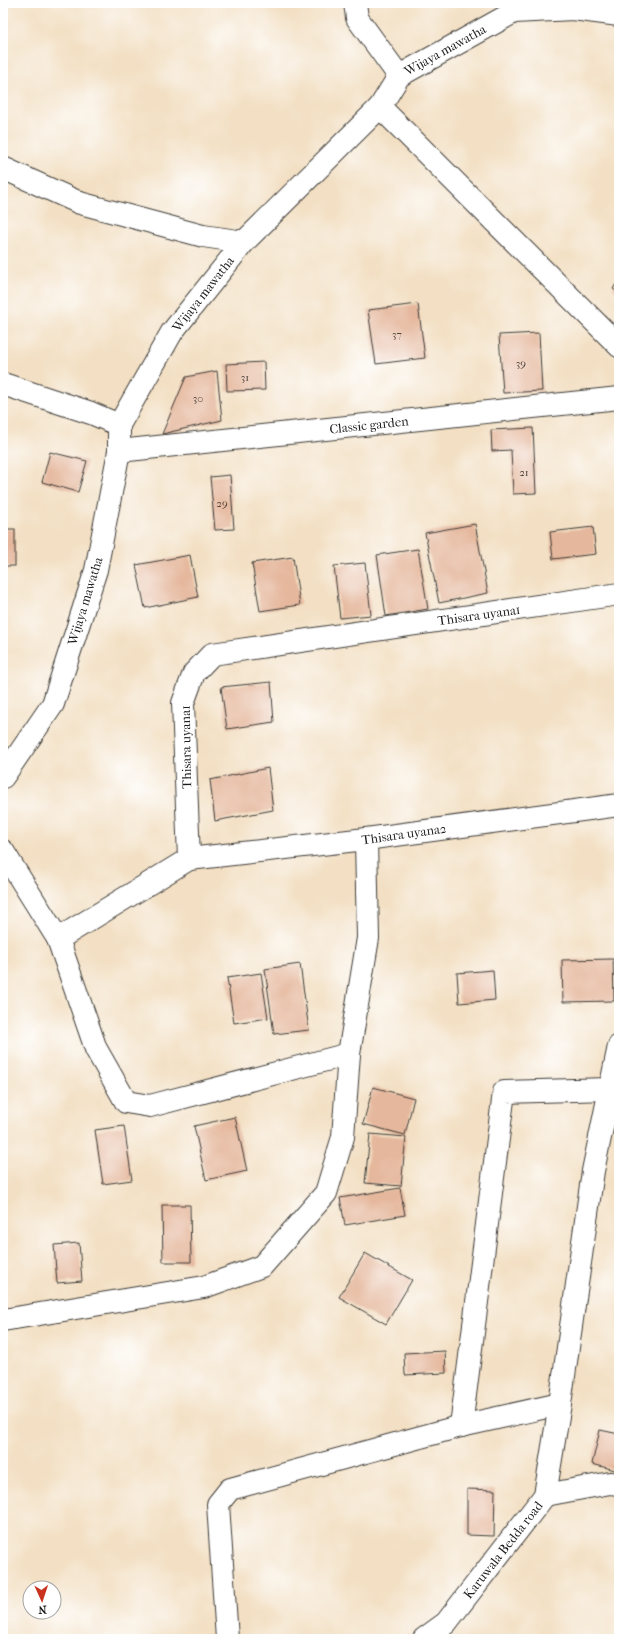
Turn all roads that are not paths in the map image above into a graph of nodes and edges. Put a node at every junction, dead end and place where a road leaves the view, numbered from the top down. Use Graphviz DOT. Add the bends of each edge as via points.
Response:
graph roads {
  1 [pos="355,3"];
  2 [pos="619,15"];
  3 [pos="399,76"];
  4 [pos="380,106"];
  5 [pos="3,168"];
  6 [pos="244,242"];
  7 [pos="619,346"];
  8 [pos="3,384"];
  9 [pos="619,398"];
  10 [pos="119,425"];
  11 [pos="120,451"];
  12 [pos="619,594"];
  13 [pos="3,777"];
  14 [pos="619,805"];
  15 [pos="366,839"];
  16 [pos="3,851"];
  17 [pos="188,859"];
  18 [pos="58,939"];
  19 [pos="619,1046"];
  20 [pos="349,1054"];
  21 [pos="609,1089"];
  22 [pos="3,1320"];
  23 [pos="560,1404"];
  24 [pos="461,1426"];
  25 [pos="619,1484"];
  26 [pos="545,1495"];
  27 [pos="227,1639"];
  28 [pos="424,1639"];
  1 -- 3 [label="street" via="357,18"];
  2 -- 3 [label="street, Wijaya mawatha" via="573,9 514,12"];
  3 -- 4 [label="street, Wijaya mawatha"];
  4 -- 6 [label="street, Wijaya mawatha"];
  4 -- 7 [label="street"];
  5 -- 6 [label="street" via="80,203 203,236"];
  6 -- 10 [label="street, Wijaya mawatha" via="172,332"];
  8 -- 10 [label="street"];
  9 -- 11 [label="street, Classic garden"];
  10 -- 11 [label="street, Wijaya mawatha"];
  11 -- 13 [label="street, Wijaya mawatha" via="96,570 53,704"];
  12 -- 17 [label="street, Thisara uyana1" via="212,654 194,673 184,703"];
  14 -- 15 [label="street, Thisara uyana2"];
  15 -- 17 [label="street, Thisara uyana2"];
  15 -- 20 [label="street" via="368,938"];
  16 -- 18 [label="street"];
  17 -- 18 [label="street"];
  18 -- 20 [label="street" via="96,1049 126,1102 150,1106"];
  19 -- 21 [label="street"];
  20 -- 22 [label="street" via="343,1137 326,1193 262,1266 204,1287"];
  21 -- 23 [label="street" via="593,1171"];
  21 -- 24 [label="street" via="504,1092"];
  23 -- 24 [label="street"];
  23 -- 26 [label="street"];
  24 -- 27 [label="street" via="230,1488 218,1504"];
  25 -- 26 [label="street, Karuwala Bedda road" via="610,1483"];
  26 -- 28 [label="street, Karuwala Bedda road" via="446,1623"];
}
